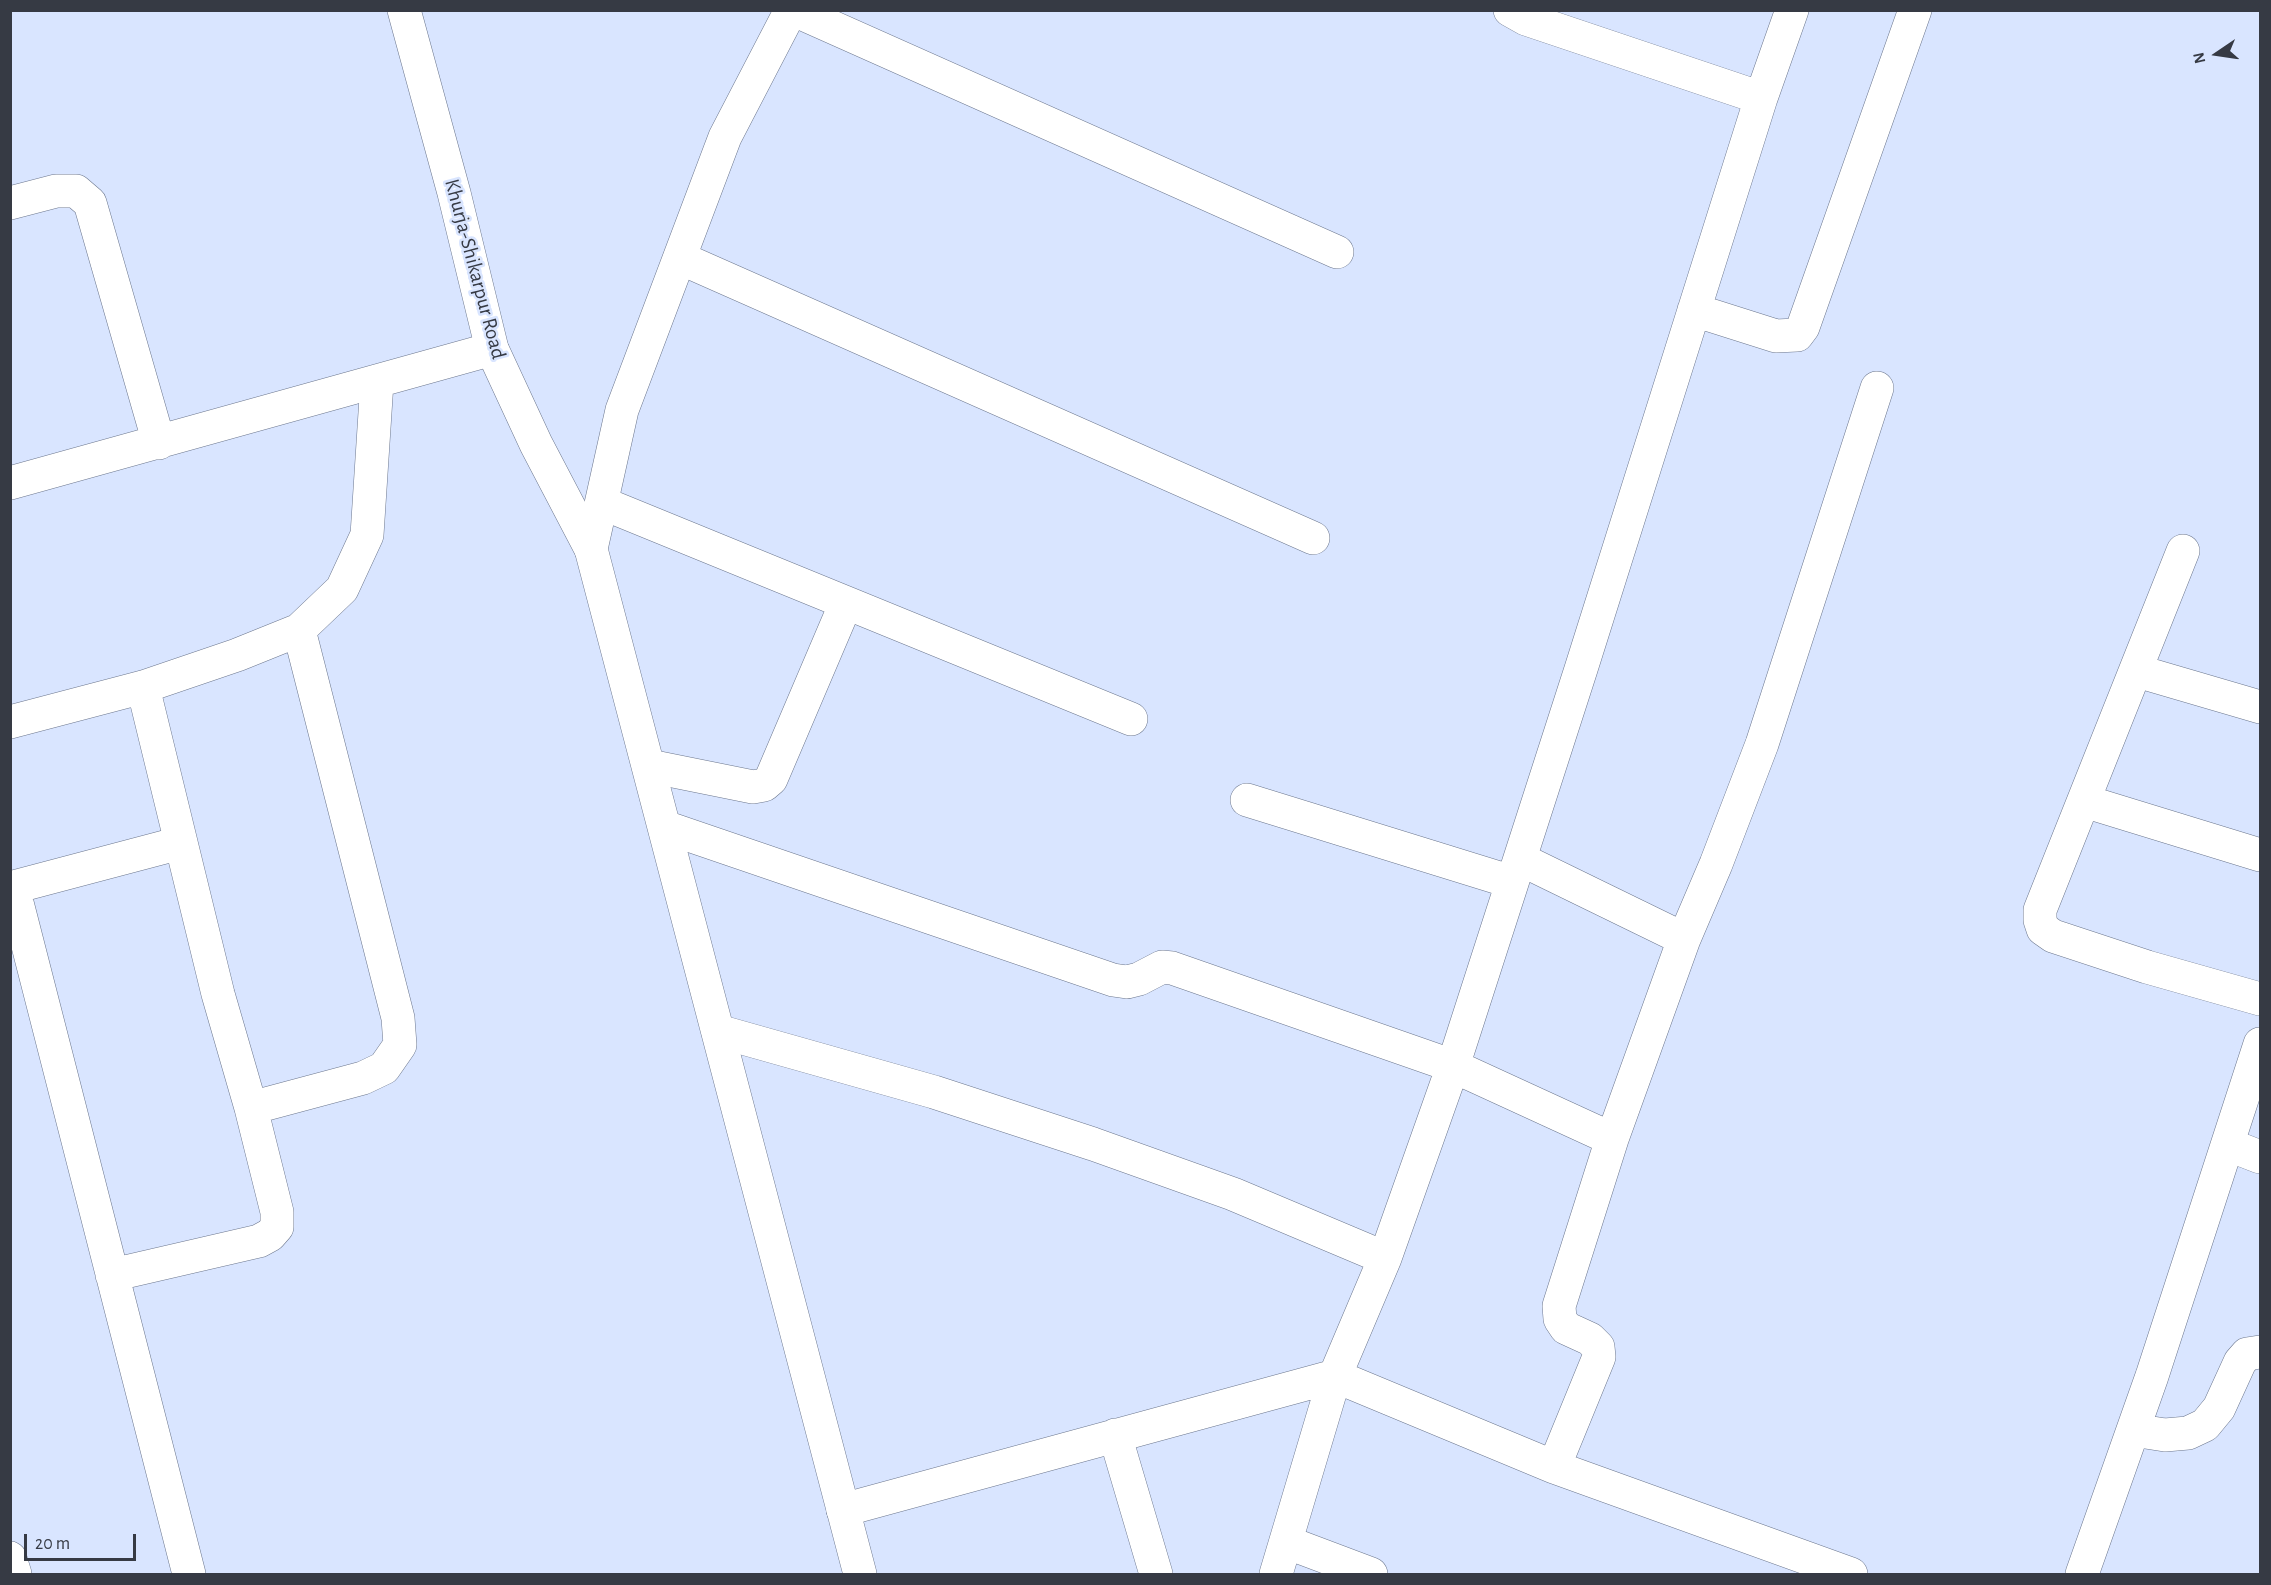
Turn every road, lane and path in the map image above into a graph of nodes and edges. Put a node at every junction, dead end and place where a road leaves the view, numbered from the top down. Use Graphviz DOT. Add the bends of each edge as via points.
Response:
graph roads {
  1 [pos="404,10"];
  2 [pos="793,10"];
  3 [pos="1510,10"];
  4 [pos="1792,10"];
  5 [pos="1915,10"];
  6 [pos="1761,98"];
  7 [pos="10,203"];
  8 [pos="1337,252"];
  9 [pos="680,258"];
  10 [pos="1694,310"];
  11 [pos="492,349"];
  12 [pos="377,382"];
  13 [pos="1877,388"];
  14 [pos="159,443"];
  15 [pos="10,483"];
  16 [pos="602,503"];
  17 [pos="1313,538"];
  18 [pos="591,549"];
  19 [pos="2183,551"];
  20 [pos="846,603"];
  21 [pos="299,630"];
  22 [pos="2137,671"];
  23 [pos="142,687"];
  24 [pos="2260,707"];
  25 [pos="1131,719"];
  26 [pos="10,722"];
  27 [pos="649,766"];
  28 [pos="1247,800"];
  29 [pos="2084,801"];
  30 [pos="665,827"];
  31 [pos="180,843"];
  32 [pos="2260,855"];
  33 [pos="1516,871"];
  34 [pos="12,888"];
  35 [pos="1684,939"];
  36 [pos="2260,999"];
  37 [pos="718,1031"];
  38 [pos="2260,1044"];
  39 [pos="1453,1066"];
  40 [pos="251,1108"];
  41 [pos="1612,1139"];
  42 [pos="2229,1145"];
  43 [pos="2260,1157"];
  44 [pos="1385,1258"];
  45 [pos="112,1275"];
  46 [pos="2260,1352"];
  47 [pos="1335,1376"];
  48 [pos="2133,1430"];
  49 [pos="1116,1435"];
  50 [pos="1554,1467"];
  51 [pos="843,1510"];
  52 [pos="1286,1542"];
  53 [pos="10,1558"];
  54 [pos="15,1575"];
  55 [pos="189,1575"];
  56 [pos="860,1575"];
  57 [pos="1156,1575"];
  58 [pos="1276,1575"];
  59 [pos="1371,1575"];
  60 [pos="1851,1575"];
  61 [pos="2082,1575"];
  1 -- 11 [label="street, Khurja-Shikarpur Road"];
  2 -- 8 [label="street"];
  2 -- 9 [label="street" via="725,137"];
  3 -- 6 [label="street" via="1526,19"];
  4 -- 6 [label="street"];
  5 -- 10 [label="street" via="1803,327 1797,335 1776,336"];
  6 -- 10 [label="street"];
  7 -- 14 [label="street" via="56,191 76,191 90,203"];
  9 -- 16 [label="street" via="622,410"];
  9 -- 17 [label="street"];
  10 -- 33 [label="street"];
  11 -- 12 [label="street"];
  11 -- 18 [label="street, Khurja-Shikarpur Road"];
  12 -- 14 [label="street"];
  12 -- 21 [label="street" via="367,535 342,589"];
  13 -- 35 [label="street" via="1762,744"];
  14 -- 15 [label="street"];
  16 -- 18 [label="street"];
  16 -- 20 [label="street"];
  18 -- 27 [label="street, Khurja-Shikarpur Road"];
  19 -- 22 [label="street"];
  20 -- 25 [label="street"];
  20 -- 27 [label="street" via="771,779 764,785 753,787"];
  21 -- 23 [label="street"];
  21 -- 40 [label="street" via="398,1018 400,1045 384,1068 363,1078"];
  22 -- 24 [label="street"];
  22 -- 29 [label="street"];
  23 -- 26 [label="street"];
  23 -- 31 [label="street"];
  27 -- 30 [label="street, Khurja-Shikarpur Road"];
  28 -- 33 [label="street"];
  29 -- 32 [label="street"];
  29 -- 36 [label="street" via="2040,910 2043,929 2053,936 2147,967"];
  30 -- 37 [label="street, Khurja-Shikarpur Road"];
  30 -- 39 [label="street" via="1113,980 1126,982 1162,967 1172,968"];
  31 -- 34 [label="street"];
  31 -- 40 [label="street"];
  33 -- 35 [label="street"];
  33 -- 39 [label="street"];
  34 -- 45 [label="street"];
  35 -- 41 [label="street"];
  37 -- 44 [label="street" via="934,1092 1093,1144 1233,1194"];
  37 -- 51 [label="street, Khurja-Shikarpur Road"];
  38 -- 42 [label="street"];
  39 -- 41 [label="street"];
  39 -- 44 [label="street"];
  40 -- 45 [label="street" via="277,1212 277,1227 259,1241"];
  41 -- 50 [label="street" via="1559,1306 1566,1328 1590,1339 1598,1347 1599,1358"];
  42 -- 43 [label="street"];
  42 -- 48 [label="street"];
  44 -- 47 [label="street"];
  45 -- 55 [label="street"];
  46 -- 48 [label="street" via="2247,1354 2240,1362 2219,1408 2205,1425 2188,1433 2165,1435"];
  47 -- 49 [label="street"];
  47 -- 50 [label="street"];
  47 -- 52 [label="street"];
  48 -- 61 [label="street"];
  49 -- 51 [label="street"];
  49 -- 57 [label="street"];
  50 -- 60 [label="street"];
  51 -- 56 [label="street, Khurja-Shikarpur Road"];
  52 -- 58 [label="street"];
  52 -- 59 [label="street"];
  53 -- 54 [label="street"];
}
